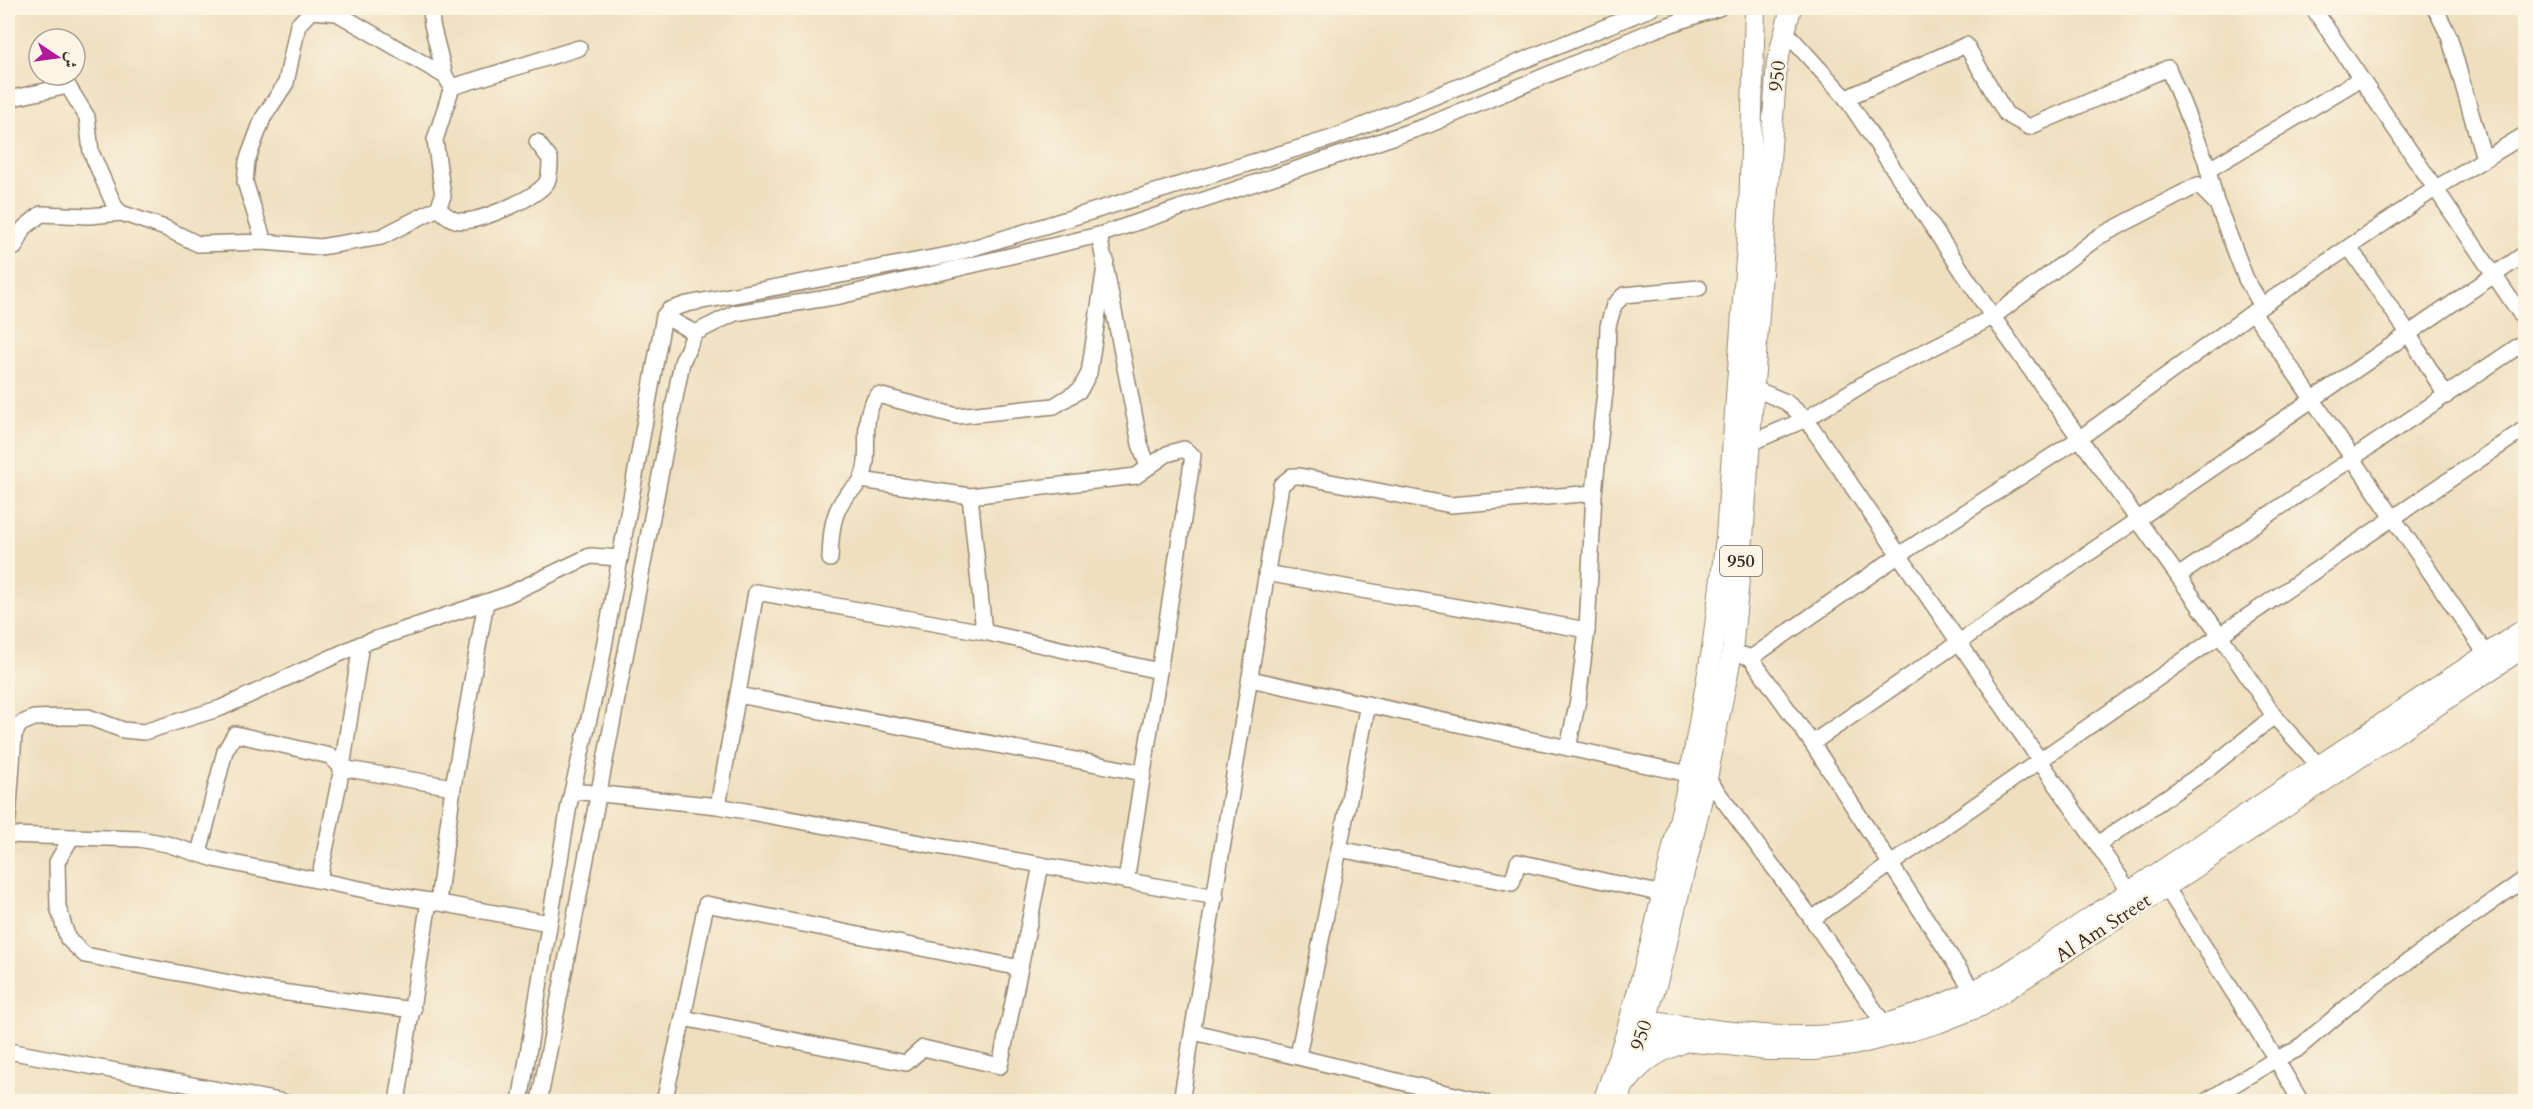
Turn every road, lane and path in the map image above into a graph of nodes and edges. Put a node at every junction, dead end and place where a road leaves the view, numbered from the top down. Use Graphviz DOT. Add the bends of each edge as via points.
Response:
graph roads {
  1 [pos="431,8"];
  2 [pos="1652,8"];
  3 [pos="1719,8"];
  4 [pos="1755,8"];
  5 [pos="1791,8"];
  6 [pos="2313,8"];
  7 [pos="2435,8"];
  8 [pos="312,9"];
  9 [pos="1785,30"];
  10 [pos="579,48"];
  11 [pos="2360,79"];
  12 [pos="448,82"];
  13 [pos="1846,98"];
  14 [pos="8,99"];
  15 [pos="2526,134"];
  16 [pos="537,142"];
  17 [pos="2484,159"];
  18 [pos="2208,170"];
  19 [pos="2433,190"];
  20 [pos="2217,204"];
  21 [pos="438,208"];
  22 [pos="121,213"];
  23 [pos="1077,216"];
  24 [pos="1099,235"];
  25 [pos="1082,237"];
  26 [pos="264,242"];
  27 [pos="2349,247"];
  28 [pos="8,249"];
  29 [pos="2526,253"];
  30 [pos="1106,260"];
  31 [pos="2492,276"];
  32 [pos="1699,288"];
  33 [pos="2258,309"];
  34 [pos="664,316"];
  35 [pos="1993,317"];
  36 [pos="2526,322"];
  37 [pos="695,333"];
  38 [pos="2408,333"];
  39 [pos="2526,341"];
  40 [pos="1753,388"];
  41 [pos="2446,396"];
  42 [pos="2310,399"];
  43 [pos="1806,418"];
  44 [pos="2526,428"];
  45 [pos="2080,438"];
  46 [pos="1741,443"];
  47 [pos="2352,459"];
  48 [pos="1148,467"];
  49 [pos="861,480"];
  50 [pos="632,490"];
  51 [pos="1594,493"];
  52 [pos="657,495"];
  53 [pos="970,496"];
  54 [pos="2394,517"];
  55 [pos="2136,518"];
  56 [pos="1899,555"];
  57 [pos="620,558"];
  58 [pos="830,559"];
  59 [pos="1266,573"];
  60 [pos="2178,576"];
  61 [pos="486,602"];
  62 [pos="2526,628"];
  63 [pos="1587,630"];
  64 [pos="984,632"];
  65 [pos="2220,635"];
  66 [pos="1959,642"];
  67 [pos="361,644"];
  68 [pos="2526,646"];
  69 [pos="1732,652"];
  70 [pos="2486,654"];
  71 [pos="1751,658"];
  72 [pos="1159,671"];
  73 [pos="1250,679"];
  74 [pos="598,680"];
  75 [pos="620,685"];
  76 [pos="738,695"];
  77 [pos="1368,704"];
  78 [pos="2274,716"];
  79 [pos="1812,743"];
  80 [pos="1568,748"];
  81 [pos="2040,761"];
  82 [pos="2320,767"];
  83 [pos="342,768"];
  84 [pos="1143,773"];
  85 [pos="1699,776"];
  86 [pos="453,787"];
  87 [pos="573,791"];
  88 [pos="599,792"];
  89 [pos="718,806"];
  90 [pos="8,819"];
  91 [pos="8,835"];
  92 [pos="71,838"];
  93 [pos="2098,844"];
  94 [pos="1339,849"];
  95 [pos="199,853"];
  96 [pos="1041,865"];
  97 [pos="1892,866"];
  98 [pos="2526,878"];
  99 [pos="319,880"];
  100 [pos="1126,881"];
  101 [pos="2166,887"];
  102 [pos="2130,892"];
  103 [pos="1663,894"];
  104 [pos="1216,897"];
  105 [pos="434,901"];
  106 [pos="1812,919"];
  107 [pos="549,923"];
  108 [pos="1020,968"];
  109 [pos="1660,971"];
  110 [pos="1973,991"];
  111 [pos="413,1010"];
  112 [pos="683,1018"];
  113 [pos="1884,1024"];
  114 [pos="1692,1025"];
  115 [pos="1635,1029"];
  116 [pos="1194,1032"];
  117 [pos="1704,1042"];
  118 [pos="8,1051"];
  119 [pos="1298,1056"];
  120 [pos="2276,1059"];
  121 [pos="1621,1094"];
  122 [pos="1444,1096"];
  123 [pos="284,1101"];
  124 [pos="397,1101"];
  125 [pos="520,1101"];
  126 [pos="539,1101"];
  127 [pos="664,1101"];
  128 [pos="1181,1101"];
  129 [pos="1484,1101"];
  130 [pos="1603,1101"];
  131 [pos="2205,1101"];
  132 [pos="2301,1101"];
  1 -- 12 [label="street" via="432,26"];
  2 -- 23 [label="street" via="1335,137"];
  3 -- 24 [label="street" via="1654,30 1426,126"];
  4 -- 46 [label="main road, 950"];
  5 -- 9 [label="main road, 950 / 950"];
  6 -- 11 [label="street"];
  7 -- 17 [label="street" via="2449,36"];
  8 -- 12 [label="street" via="338,13"];
  8 -- 26 [label="street" via="298,25 286,83 263,118 247,161 245,182"];
  9 -- 13 [label="street"];
  9 -- 40 [label="main road, 950 / 950" via="1778,62"];
  10 -- 12 [label="street"];
  11 -- 18 [label="street"];
  11 -- 19 [label="street"];
  12 -- 21 [label="street" via="435,140 443,196"];
  13 -- 18 [label="street" via="1965,45 2006,114 2029,127 2168,68"];
  13 -- 35 [label="street"];
  14 -- 22 [label="street" via="68,86 87,117 91,152"];
  15 -- 17 [label="street"];
  16 -- 21 [label="street" via="550,159 548,180 537,193 480,218 460,221 448,218"];
  17 -- 19 [label="street"];
  18 -- 20 [label="street"];
  19 -- 27 [label="street"];
  19 -- 31 [label="street"];
  20 -- 33 [label="street"];
  20 -- 35 [label="street" via="2198,185 2098,237"];
  21 -- 26 [label="street" via="381,237 320,247"];
  22 -- 26 [label="street" via="198,244"];
  22 -- 28 [label="street" via="41,214 24,228 15,247"];
  23 -- 25 [label="street"];
  23 -- 34 [label="street" via="953,254 687,304 669,310"];
  24 -- 25 [label="street"];
  24 -- 30 [label="street"];
  25 -- 37 [label="street" via="840,296 735,313"];
  27 -- 33 [label="street"];
  27 -- 38 [label="street"];
  29 -- 31 [label="street"];
  30 -- 48 [label="street" via="1140,444"];
  30 -- 49 [label="street" via="1089,373 1080,390 1054,406 957,416 878,395 867,423"];
  31 -- 36 [label="street"];
  31 -- 38 [label="street"];
  32 -- 51 [label="street" via="1624,295 1614,305 1608,326"];
  33 -- 42 [label="street"];
  33 -- 45 [label="street"];
  34 -- 37 [label="street"];
  34 -- 50 [label="street"];
  35 -- 43 [label="street" via="1873,378"];
  35 -- 45 [label="street"];
  37 -- 52 [label="street" via="682,362"];
  38 -- 41 [label="street"];
  38 -- 42 [label="street"];
  39 -- 41 [label="street"];
  40 -- 43 [label="street" via="1785,402"];
  40 -- 46 [label="main road, 950 / 950"];
  41 -- 47 [label="street"];
  42 -- 47 [label="street"];
  42 -- 55 [label="street"];
  43 -- 46 [label="street"];
  43 -- 56 [label="street"];
  44 -- 54 [label="street"];
  45 -- 55 [label="street"];
  45 -- 56 [label="street"];
  46 -- 69 [label="main road, 950 / 950"];
  46 -- 85 [label="main road, 950"];
  47 -- 54 [label="street"];
  47 -- 60 [label="street"];
  48 -- 53 [label="street" via="1136,476"];
  48 -- 72 [label="street" via="1167,454 1184,449 1193,456"];
  49 -- 53 [label="street"];
  49 -- 58 [label="street" via="844,497 832,521"];
  50 -- 52 [label="street"];
  50 -- 57 [label="street"];
  51 -- 59 [label="street" via="1451,505 1292,476 1281,485"];
  51 -- 63 [label="street"];
  52 -- 75 [label="street"];
  53 -- 64 [label="street"];
  54 -- 65 [label="street"];
  54 -- 70 [label="street"];
  55 -- 60 [label="street"];
  55 -- 66 [label="street"];
  56 -- 66 [label="street"];
  56 -- 71 [label="street"];
  57 -- 61 [label="street" via="590,556"];
  57 -- 74 [label="street"];
  59 -- 63 [label="street"];
  59 -- 73 [label="street"];
  60 -- 65 [label="street"];
  61 -- 67 [label="street"];
  61 -- 86 [label="street"];
  62 -- 70 [label="main road, Al Am Street"];
  63 -- 80 [label="street"];
  64 -- 72 [label="street"];
  64 -- 76 [label="street" via="756,592"];
  65 -- 78 [label="street"];
  65 -- 81 [label="street"];
  66 -- 79 [label="street"];
  66 -- 81 [label="street"];
  67 -- 83 [label="street"];
  67 -- 90 [label="street" via="221,708 144,732 123,730 88,717 34,718 20,724 14,735"];
  68 -- 101 [label="main road, Al Am Street"];
  69 -- 71 [label="street"];
  69 -- 85 [label="main road, 950 / 950"];
  70 -- 82 [label="main road, Al Am Street"];
  71 -- 79 [label="street"];
  72 -- 84 [label="street"];
  73 -- 77 [label="street"];
  73 -- 104 [label="street"];
  74 -- 75 [label="street"];
  74 -- 87 [label="street"];
  75 -- 88 [label="street"];
  76 -- 84 [label="street"];
  76 -- 89 [label="street"];
  77 -- 80 [label="street"];
  77 -- 94 [label="street"];
  78 -- 82 [label="street"];
  78 -- 93 [label="street" via="2211,767"];
  79 -- 97 [label="street"];
  80 -- 85 [label="street"];
  81 -- 93 [label="street"];
  81 -- 97 [label="street"];
  82 -- 102 [label="main road, Al Am Street"];
  83 -- 86 [label="street"];
  83 -- 95 [label="street" via="330,756 236,734 225,752"];
  83 -- 99 [label="street"];
  84 -- 100 [label="street"];
  85 -- 103 [label="main road, 950"];
  85 -- 106 [label="street"];
  85 -- 109 [label="main road, 950 / 950"];
  86 -- 105 [label="street"];
  87 -- 88 [label="street"];
  87 -- 107 [label="street"];
  88 -- 89 [label="street"];
  88 -- 126 [label="street"];
  89 -- 96 [label="street"];
  91 -- 92 [label="street"];
  92 -- 95 [label="street" via="139,839"];
  92 -- 111 [label="street" via="57,862 58,907 68,939 85,954 266,990"];
  93 -- 102 [label="street"];
  94 -- 103 [label="street" via="1512,883 1518,862"];
  94 -- 119 [label="street"];
  95 -- 99 [label="street"];
  96 -- 100 [label="street"];
  96 -- 108 [label="street"];
  97 -- 106 [label="street"];
  97 -- 110 [label="street"];
  98 -- 120 [label="street" via="2365,992 2296,1050"];
  99 -- 105 [label="street"];
  100 -- 104 [label="street"];
  101 -- 117 [label="main road, Al Am Street" via="1982,1005 1938,1023 1853,1045 1813,1050 1767,1050"];
  101 -- 120 [label="street"];
  102 -- 110 [label="main road, Al Am Street" via="2007,974"];
  103 -- 115 [label="main road, 950"];
  104 -- 116 [label="street"];
  105 -- 107 [label="street"];
  105 -- 111 [label="street"];
  106 -- 113 [label="street"];
  107 -- 125 [label="street"];
  108 -- 112 [label="street" via="1000,1066 923,1048 906,1063"];
  108 -- 112 [label="street" via="706,904"];
  109 -- 114 [label="main road" via="1658,985 1668,1011"];
  109 -- 115 [label="main road, 950 / 950"];
  110 -- 113 [label="main road, Al Am Street"];
  111 -- 124 [label="street"];
  112 -- 127 [label="street"];
  113 -- 114 [label="main road, Al Am Street" via="1839,1034 1788,1036"];
  114 -- 115 [label="main road, Al Am Street"];
  115 -- 117 [label="main road, Al Am Street"];
  115 -- 121 [label="main road, 950 / 950"];
  115 -- 130 [label="main road, 950"];
  116 -- 119 [label="street"];
  116 -- 128 [label="street"];
  117 -- 121 [label="main road" via="1680,1044 1657,1052 1638,1067"];
  118 -- 123 [label="street"];
  119 -- 122 [label="street"];
  120 -- 131 [label="street"];
  120 -- 132 [label="street"];
  122 -- 129 [label="street"];
}
